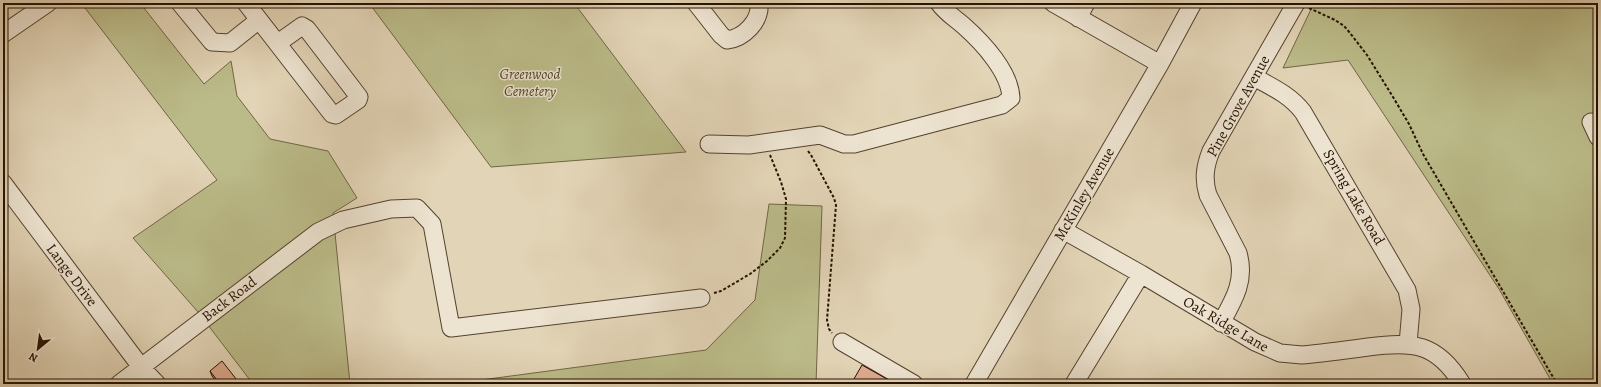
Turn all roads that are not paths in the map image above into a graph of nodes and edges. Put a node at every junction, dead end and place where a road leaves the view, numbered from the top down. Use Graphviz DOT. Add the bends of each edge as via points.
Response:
graph roads {
  1 [pos="48,3"];
  2 [pos="180,3"];
  3 [pos="246,3"];
  4 [pos="696,3"];
  5 [pos="759,3"];
  6 [pos="939,3"];
  7 [pos="1053,3"];
  8 [pos="1086,3"];
  9 [pos="1193,3"];
  10 [pos="1301,5"];
  11 [pos="1078,18"];
  12 [pos="259,20"];
  13 [pos="3,34"];
  14 [pos="278,43"];
  15 [pos="1160,64"];
  16 [pos="1254,77"];
  17 [pos="709,144"];
  18 [pos="3,183"];
  19 [pos="1063,230"];
  20 [pos="1141,274"];
  21 [pos="702,298"];
  22 [pos="1221,323"];
  23 [pos="842,342"];
  24 [pos="1408,344"];
  25 [pos="141,367"];
  26 [pos="119,384"];
  27 [pos="157,384"];
  28 [pos="914,384"];
  29 [pos="974,384"];
  30 [pos="1074,384"];
  31 [pos="1462,384"];
  1 -- 13 [label="street"];
  2 -- 12 [label="street" via="212,42 230,43"];
  3 -- 12 [label="street"];
  4 -- 5 [label="street" via="727,40 753,26 757,20"];
  6 -- 17 [label="street" via="973,34 1004,72 1011,89 1011,98 1002,105 854,144 844,144 820,135 749,145"];
  7 -- 11 [label="street"];
  8 -- 11 [label="street"];
  9 -- 15 [label="street, McKinley Avenue"];
  10 -- 16 [label="street, Pine Grove Avenue"];
  11 -- 15 [label="street"];
  12 -- 14 [label="street"];
  14 -- 14 [label="street" via="332,114 336,115 358,100 359,97 307,28 302,26"];
  15 -- 19 [label="street, McKinley Avenue"];
  16 -- 22 [label="street, Pine Grove Avenue" via="1211,151 1205,169 1208,195 1238,253 1241,270 1238,289"];
  16 -- 24 [label="street, Spring Lake Road" via="1285,94 1304,112 1392,262 1411,303"];
  18 -- 25 [label="street, Lange Drive"];
  19 -- 20 [label="street, Oak Ridge Lane"];
  19 -- 29 [label="street, McKinley Avenue"];
  20 -- 22 [label="street, Oak Ridge Lane"];
  20 -- 30 [label="street"];
  21 -- 25 [label="street, Back Road" via="451,328 432,224 417,208 391,210 343,220 318,232"];
  22 -- 24 [label="street, Oak Ridge Lane" via="1280,353 1312,354"];
  23 -- 28 [label="street"];
  24 -- 31 [label="street, Oak Ridge Lane" via="1442,358"];
  25 -- 26 [label="street, Back Road"];
  25 -- 27 [label="street, Lange Drive"];
}
